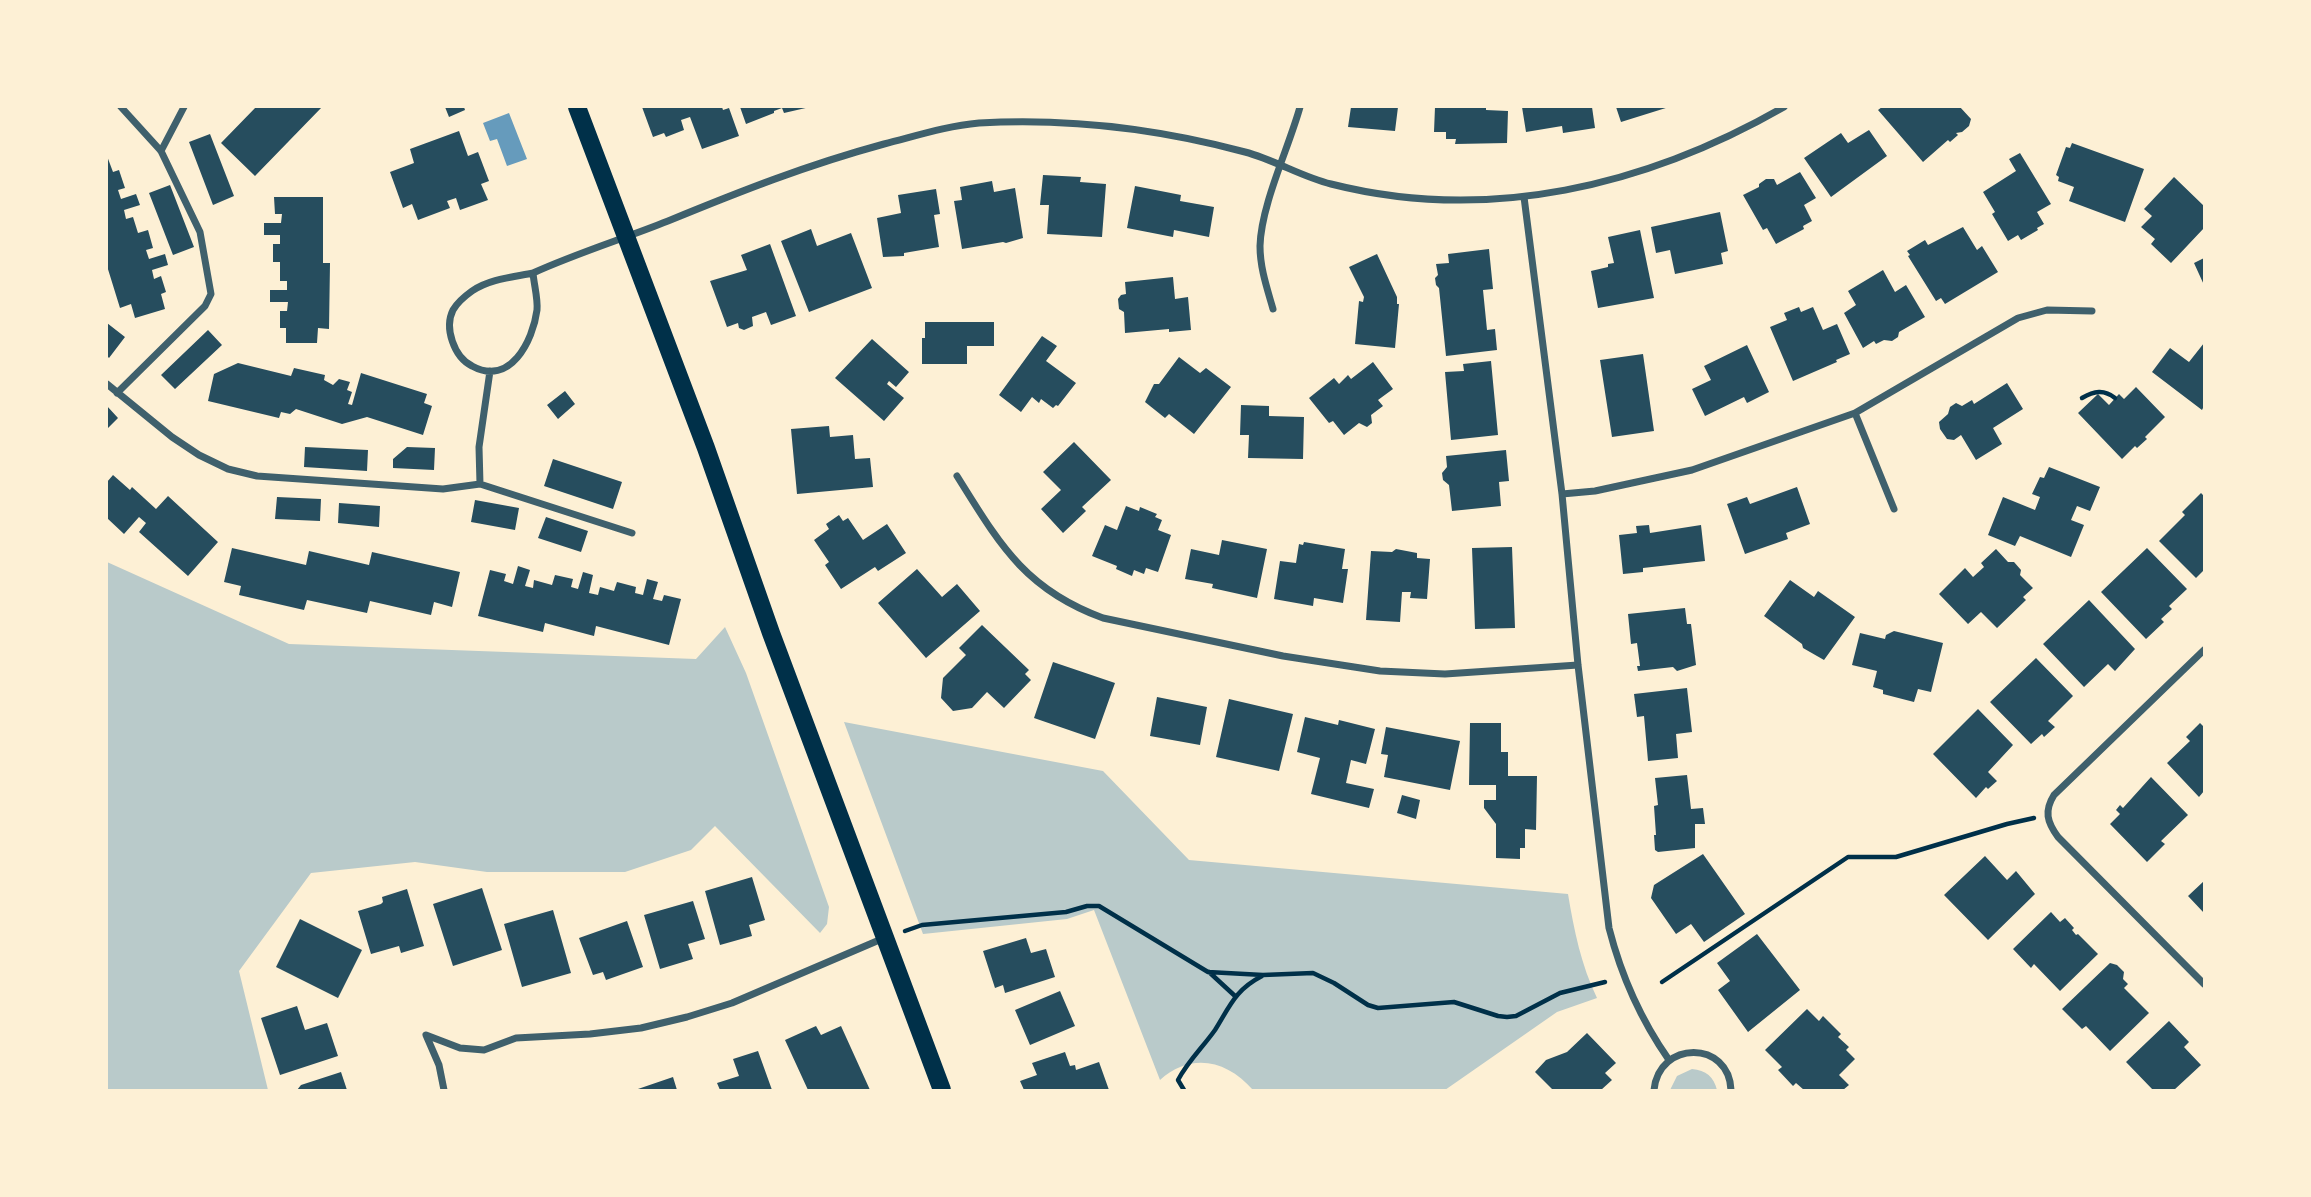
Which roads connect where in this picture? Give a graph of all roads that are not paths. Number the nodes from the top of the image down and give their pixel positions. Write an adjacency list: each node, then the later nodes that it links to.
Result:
1 (121, 107): 6 (street)
2 (184, 107): 6 (street)
3 (577, 107): 9 (main road)
4 (1300, 107): 7 (street)
5 (1784, 107): 8 (street)
6 (161, 151): 15 (street)
7 (1281, 164): 8 (street); 9 (street); 11 (street)
8 (1524, 197): 19 (street)
9 (626, 237): 10 (street); 24 (main road)
10 (533, 273): 13 (street); 13 (street)
11 (1273, 309)
12 (2092, 311): 16 (street)
13 (490, 371): 18 (street)
14 (107, 384): 15 (street)
15 (117, 393): 18 (street)
16 (1855, 413): 19 (street); 20 (street)
17 (957, 476): 23 (street)
18 (480, 484): 21 (street)
19 (1562, 494): 23 (street)
20 (1894, 509)
21 (632, 533)
22 (2204, 650): 25 (street)
23 (1578, 666): 26 (street)
24 (885, 938): 27 (street); 28 (main road)
25 (2204, 984)
26 (1669, 1060): 29 (street); 30 (street)
27 (444, 1090)
28 (942, 1090)
29 (1654, 1090)
30 (1731, 1090)

